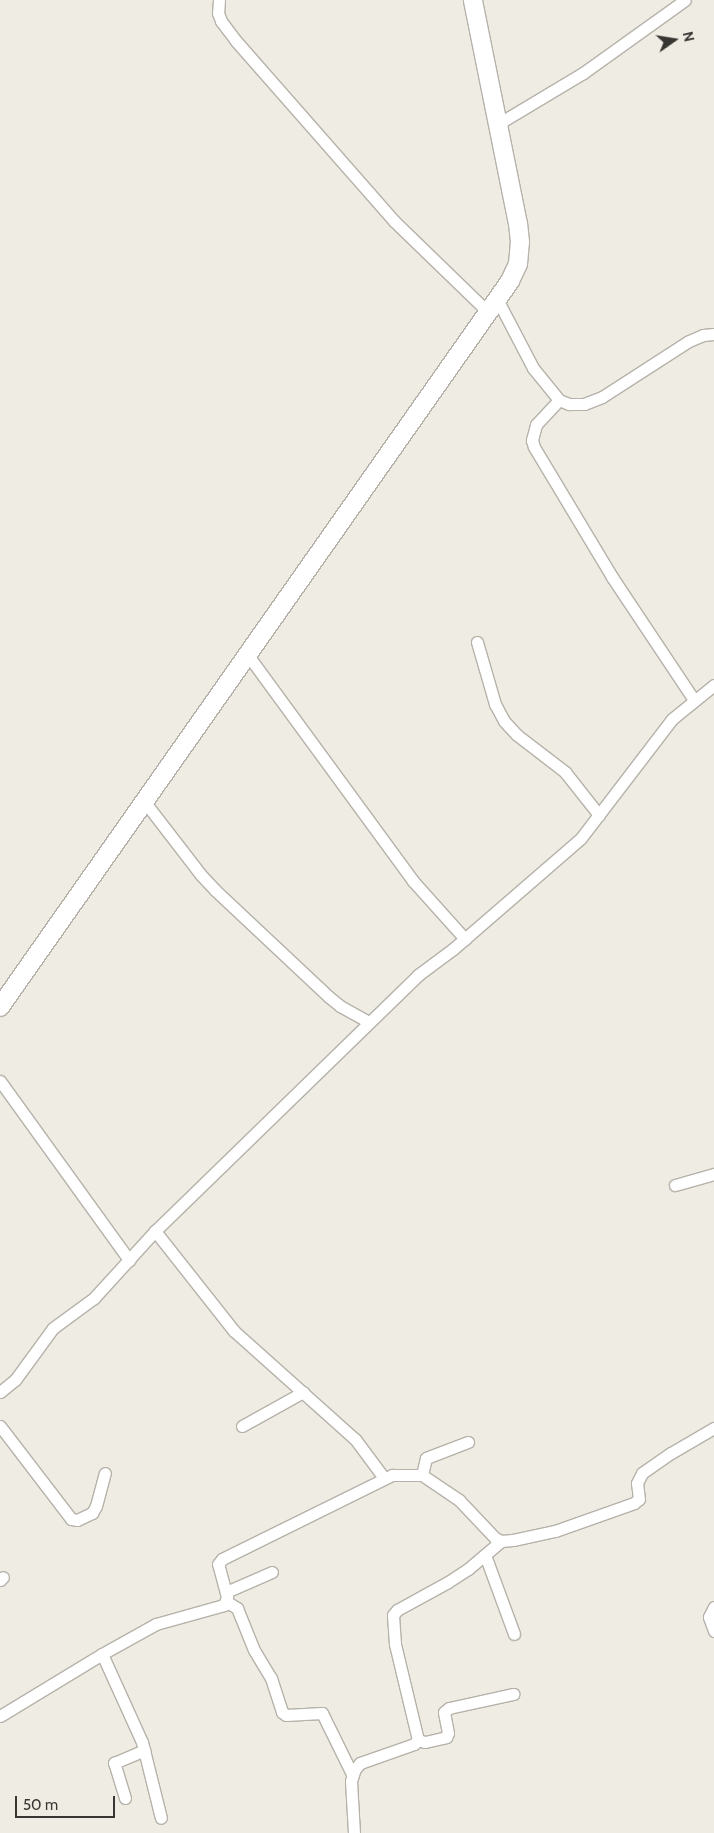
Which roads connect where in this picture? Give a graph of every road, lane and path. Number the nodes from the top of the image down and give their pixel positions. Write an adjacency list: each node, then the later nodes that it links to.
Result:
1 (219, 0): 5 (street)
2 (473, 0): 4 (main road)
3 (685, 0): 4 (street)
4 (498, 124): 5 (main road)
5 (493, 306): 7 (street); 9 (main road)
6 (714, 334): 7 (street)
7 (559, 400): 11 (street)
8 (478, 642): 13 (street)
9 (247, 654): 12 (main road); 14 (street)
10 (714, 685): 11 (street)
11 (694, 700): 13 (street)
12 (144, 801): 15 (main road); 16 (street)
13 (599, 815): 14 (street)
14 (464, 939): 16 (street)
15 (0, 1007)
16 (370, 1022): 20 (street)
17 (0, 1082): 21 (street)
18 (714, 1174): 19 (street)
19 (676, 1184)
20 (155, 1231): 21 (street); 23 (street)
21 (129, 1260): 22 (street)
22 (0, 1392)
23 (303, 1392): 25 (street); 30 (street)
24 (0, 1426): 28 (street)
25 (242, 1426)
26 (714, 1428): 31 (street)
27 (468, 1442): 29 (street)
28 (105, 1473)
29 (422, 1475): 30 (street); 31 (street)
30 (384, 1478): 34 (street)
31 (501, 1541): 32 (street)
32 (485, 1555): 37 (street); 41 (street)
33 (272, 1572): 34 (street)
34 (226, 1597): 38 (street); 43 (street)
35 (714, 1607): 36 (street)
36 (714, 1631)
37 (514, 1634)
38 (102, 1654): 40 (street); 42 (street)
39 (513, 1694): 41 (street)
40 (0, 1716)
41 (418, 1740): 43 (street)
42 (144, 1750): 44 (street); 45 (street)
43 (352, 1774): 46 (street)
44 (125, 1798)
45 (162, 1818)
46 (354, 1833)

